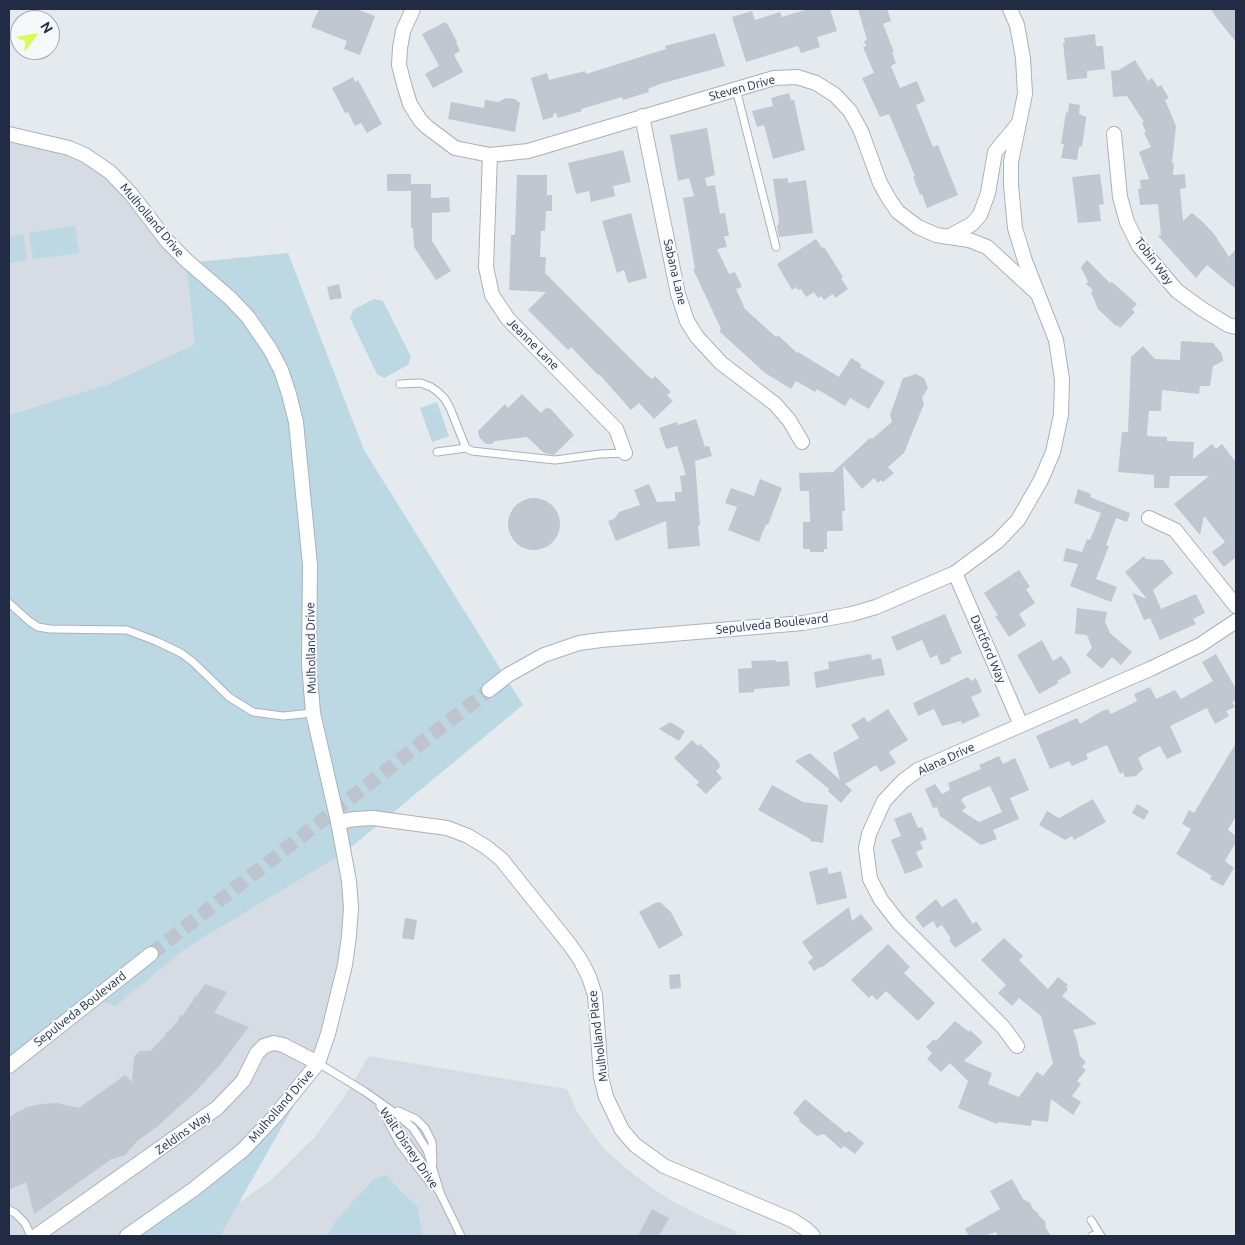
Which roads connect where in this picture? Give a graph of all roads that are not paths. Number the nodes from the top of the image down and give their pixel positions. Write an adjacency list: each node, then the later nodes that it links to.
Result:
1 (413, 9): 8 (street, Steven Drive)
2 (1010, 9): 5 (street, Sepulveda Boulevard)
3 (736, 89): 4 (street, Steven Drive); 9 (street, Steven Drive); 10 (lane)
4 (642, 116): 8 (street, Steven Drive); 14 (street, Sabana Lane)
5 (1018, 124): 9 (street); 11 (street, Sepulveda Boulevard)
6 (9, 134): 24 (street, Mulholland Drive)
7 (1114, 134): 12 (street, Tobin Way)
8 (490, 155): 17 (street, Jeanne Lane)
9 (950, 236): 11 (street, Steven Drive)
10 (776, 247)
11 (1037, 293): 19 (street, Sepulveda Boulevard)
12 (1236, 327)
13 (400, 384): 15 (lane)
14 (802, 442)
15 (466, 448): 16 (lane); 17 (lane)
16 (437, 452)
17 (625, 454)
18 (1149, 518): 21 (street)
19 (955, 573): 23 (street, Sepulveda Boulevard); 25 (street, Dartford Way)
20 (9, 603): 24 (lane)
21 (1236, 606)
22 (1236, 621): 25 (street, Alana Drive)
23 (489, 690)
24 (313, 713): 26 (street, Mulholland Drive)
25 (1021, 725): 28 (street, Alana Drive)
26 (338, 822): 29 (street, Mulholland Drive); 40 (street, Mulholland Place)
27 (151, 954): 30 (street, Sepulveda Boulevard)
28 (1017, 1046)
29 (318, 1063): 31 (lane, Walt Disney Drive); 37 (street, Zeldins Way); 38 (street, Mulholland Drive)
30 (9, 1066)
31 (377, 1102): 32 (lane, Walt Disney Drive); 32 (lane, Walt Disney Drive)
32 (441, 1195): 39 (lane, Walt Disney Drive)
33 (9, 1210): 36 (lane)
34 (1091, 1220): 35 (lane)
35 (1100, 1235): 41 (lane)
36 (31, 1236)
37 (36, 1236)
38 (127, 1236)
39 (461, 1236)
40 (813, 1236)
41 (1092, 1236)

